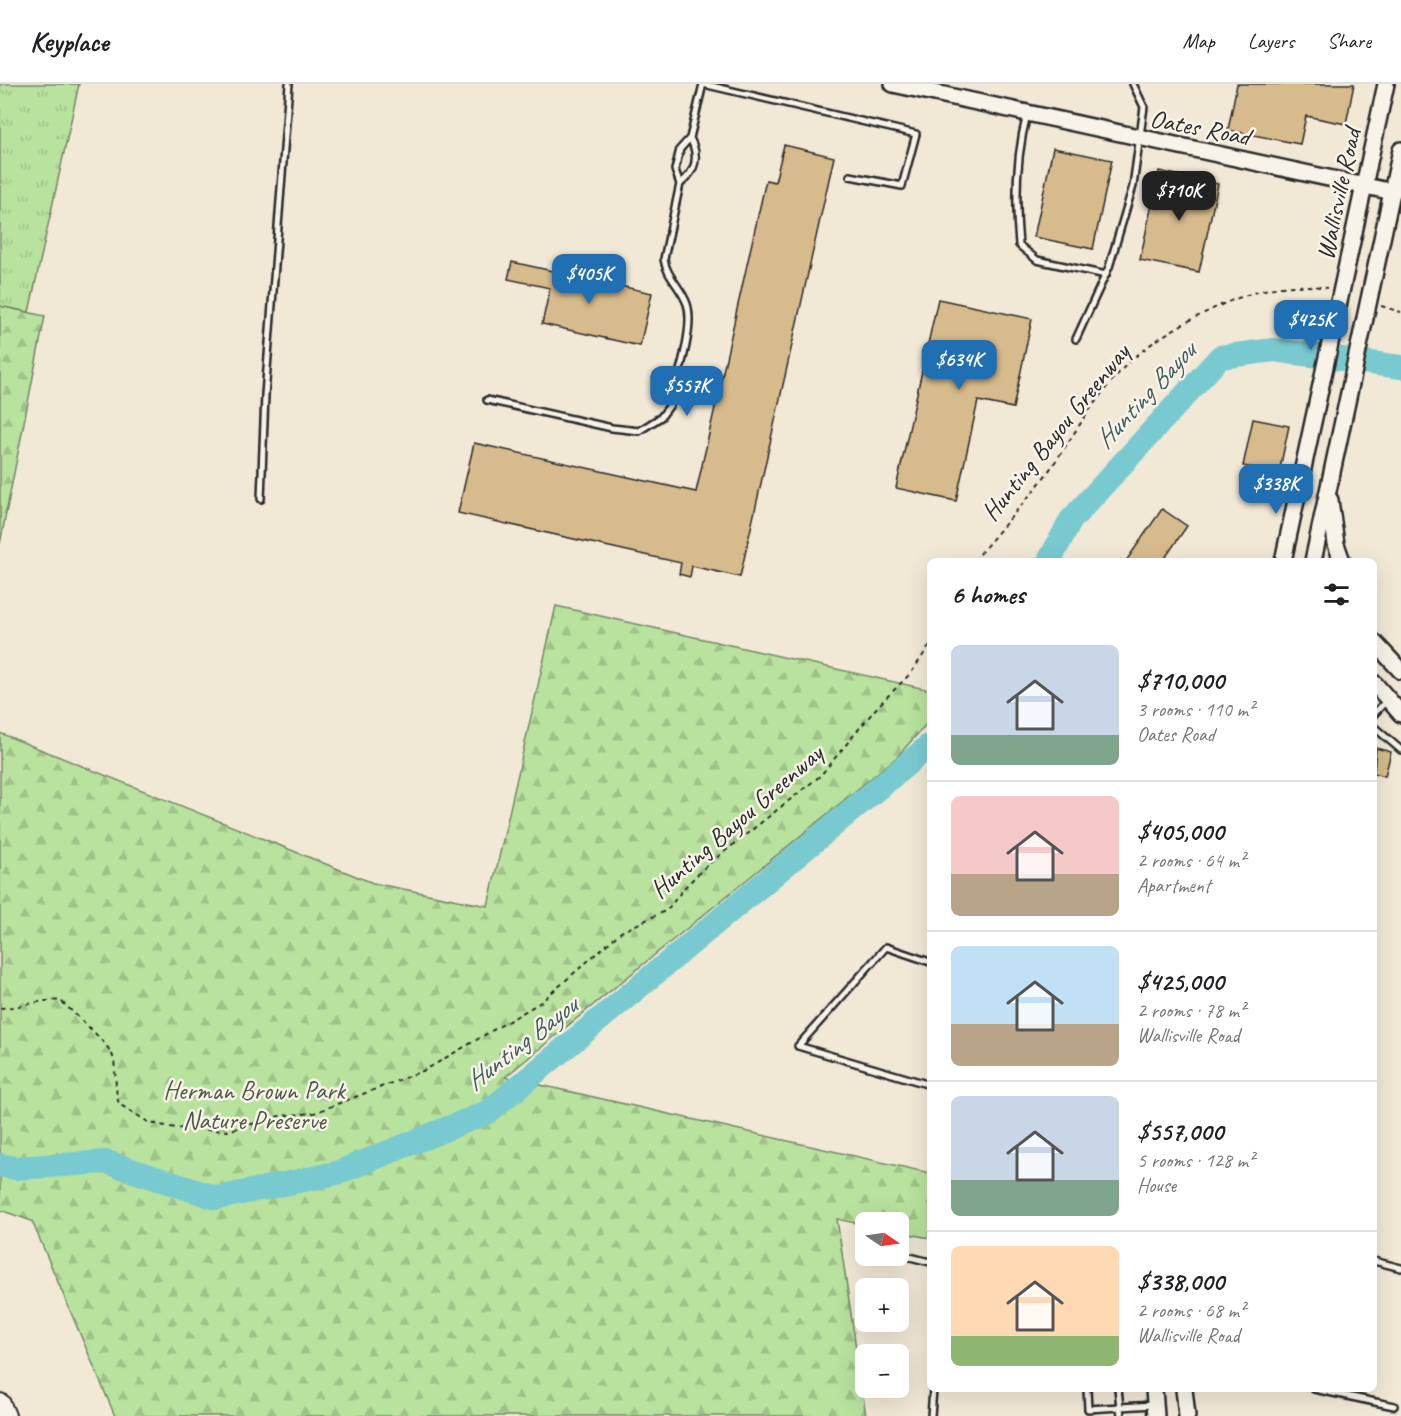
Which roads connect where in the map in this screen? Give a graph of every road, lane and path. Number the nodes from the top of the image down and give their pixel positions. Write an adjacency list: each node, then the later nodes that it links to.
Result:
1 (289, 84): 23 (lane)
2 (703, 84): 7 (lane); 10 (lane)
3 (893, 84): 6 (main road, Oates Road)
4 (1133, 84): 8 (lane)
5 (1386, 84): 12 (main road, Wallisville Road)
6 (1027, 114): 8 (main road, Oates Road); 16 (lane)
7 (690, 138): 11 (lane); 11 (lane)
8 (1139, 139): 12 (main road, Oates Road); 16 (lane)
9 (1401, 150): 13 (main road, Wallisville Road)
10 (850, 176)
11 (680, 184): 21 (lane)
12 (1364, 186): 13 (main road, Oates Road); 17 (main road, Wallisville Road)
13 (1397, 194): 18 (main road, Wallisville Road)
14 (1339, 205): 15 (path)
15 (1336, 209)
16 (1106, 275): 20 (lane)
17 (1341, 291): 24 (main road, Wallisville Road); 25 (path, Hunting Bayou Greenway)
18 (1368, 310): 19 (path); 22 (main road, Wallisville Road)
19 (1401, 312)
20 (1076, 339)
21 (487, 400)
22 (1329, 488): 28 (main road, Wallisville Road); 29 (main road)
23 (261, 499)
24 (1287, 543): 26 (main road, Wallisville Road); 27 (main road)
25 (977, 558)
26 (1284, 558)
27 (1293, 558)
28 (1314, 558)
29 (1341, 558)
30 (1377, 645): 32 (main road)
31 (927, 649): 40 (path, Hunting Bayou Greenway)
32 (1400, 669)
33 (1377, 686): 34 (main road)
34 (1388, 699): 35 (lane); 36 (main road)
35 (1377, 711)
36 (1401, 714)
37 (1377, 730): 38 (lane)
38 (1401, 750)
39 (927, 961): 41 (lane)
40 (0, 1008)
41 (927, 1084)
42 (909, 1257): 43 (lane)
43 (927, 1261)
44 (1377, 1262): 45 (lane)
45 (1401, 1268)
46 (933, 1392): 56 (lane)
47 (1087, 1392): 54 (lane)
48 (1118, 1392): 54 (lane)
49 (1184, 1392): 58 (main road)
50 (1328, 1392): 53 (lane)
51 (1155, 1403): 54 (lane)
52 (0, 1404): 55 (highway)
53 (1394, 1406)
54 (1120, 1408): 57 (lane)
55 (5, 1416)
56 (931, 1416)
57 (1121, 1416)
58 (1187, 1416)

